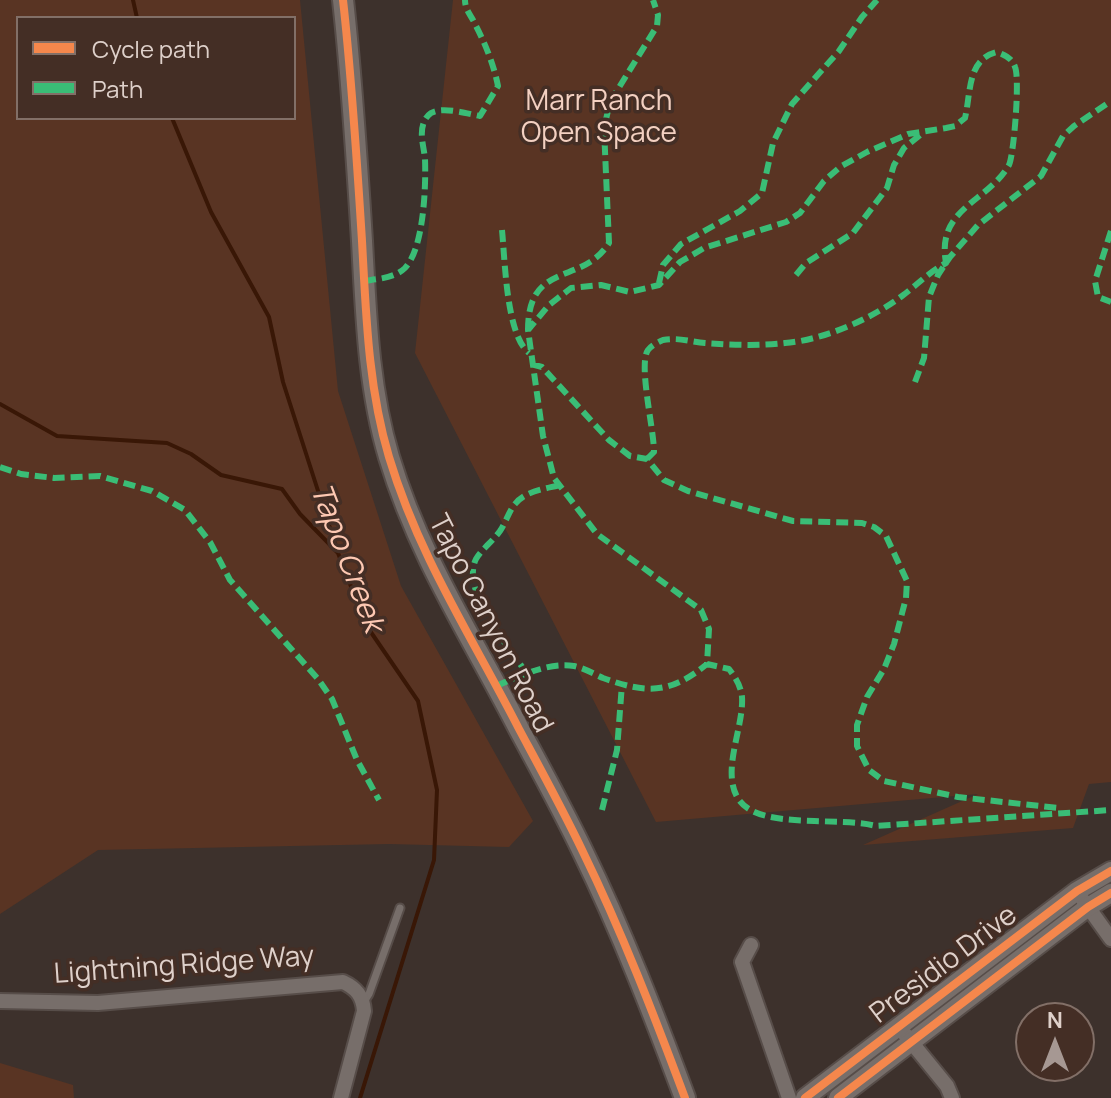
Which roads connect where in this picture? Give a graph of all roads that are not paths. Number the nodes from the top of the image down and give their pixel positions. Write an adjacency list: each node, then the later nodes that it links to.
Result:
1 (343, 0): 13 (main road, Tapo Canyon Road)
2 (1111, 871): 3 (street, Presidio Drive)
3 (1077, 891): 5 (street); 11 (street, Presidio Drive)
4 (1111, 893): 5 (street, Presidio Drive)
5 (1088, 907): 7 (street); 11 (street, Presidio Drive)
6 (400, 908): 10 (lane)
7 (1111, 939)
8 (751, 945): 14 (street)
9 (0, 1001): 10 (street, Lightning Ridge Way)
10 (364, 1002): 12 (street)
11 (905, 1034): 15 (street, Presidio Drive); 16 (street, Presidio Drive); 17 (street)
12 (341, 1098)
13 (685, 1098)
14 (789, 1098)
15 (805, 1098)
16 (838, 1098)
17 (952, 1098)

